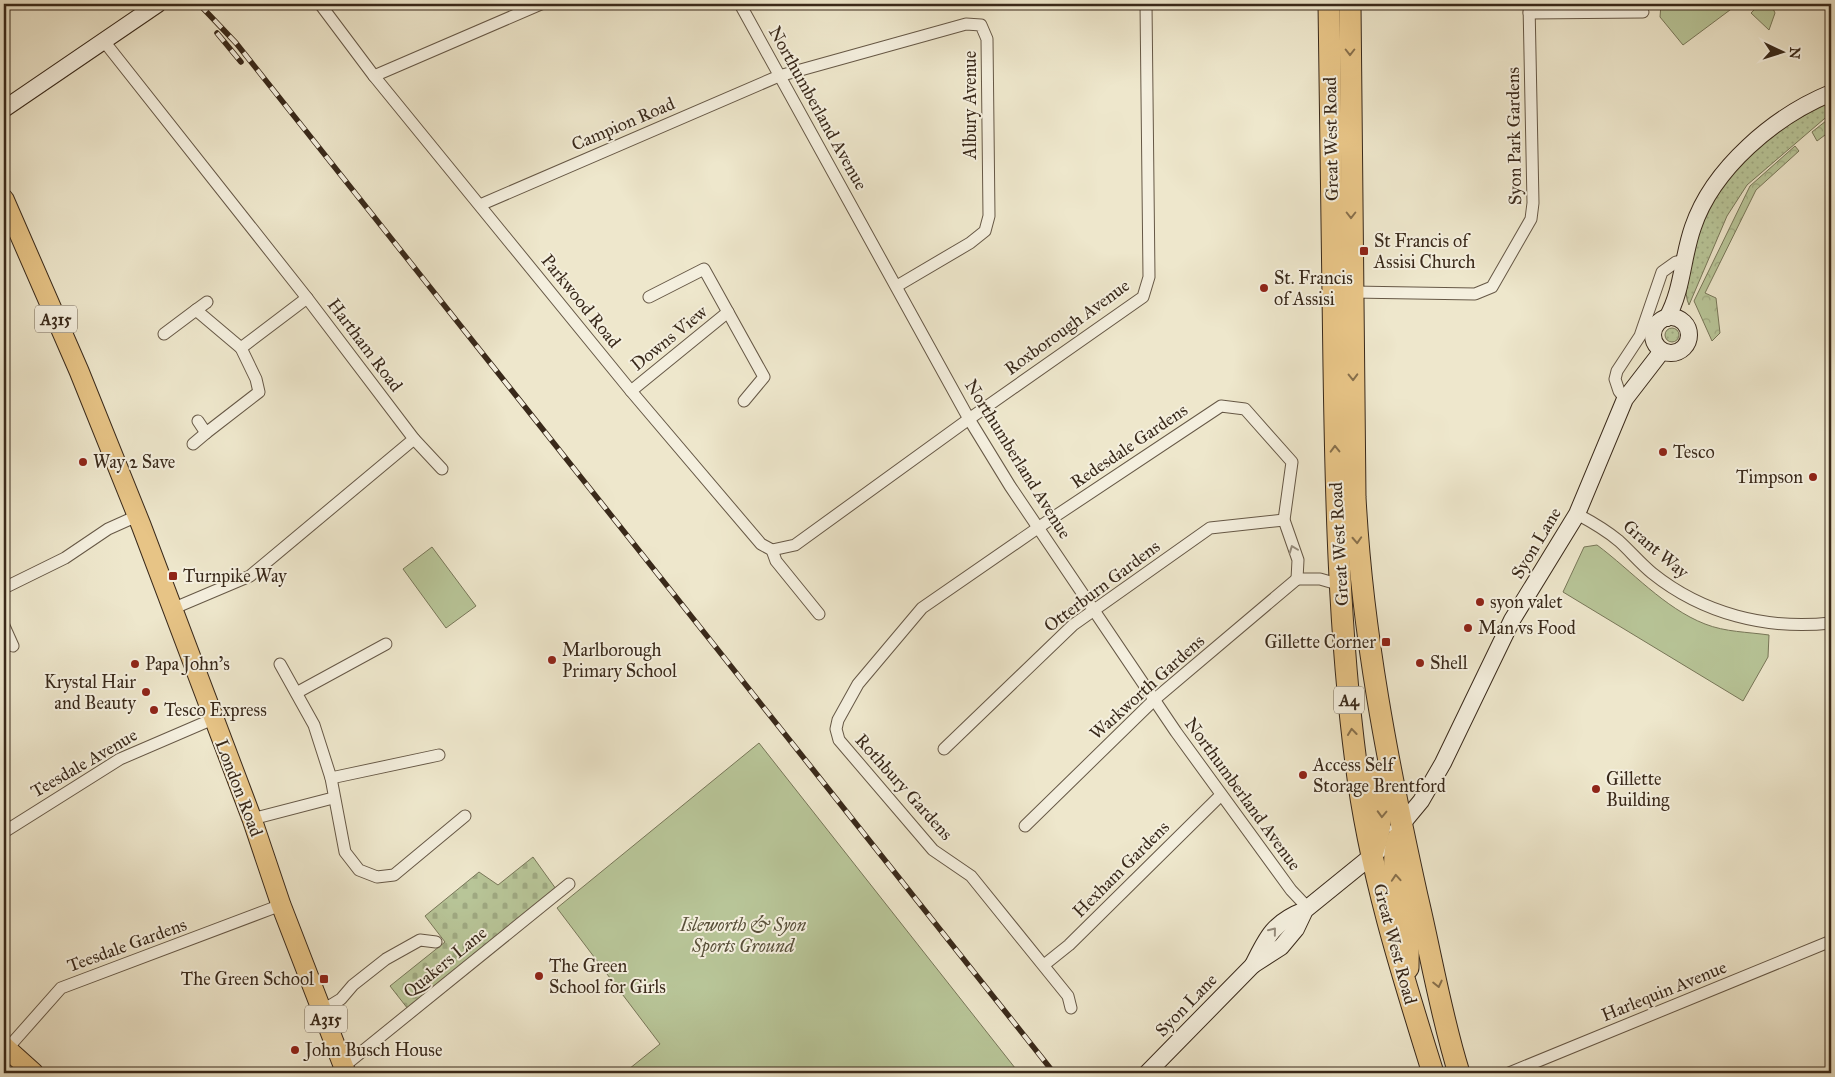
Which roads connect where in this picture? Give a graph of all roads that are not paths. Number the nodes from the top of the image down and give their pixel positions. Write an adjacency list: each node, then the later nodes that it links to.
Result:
1 (158, 4): 10 (main road)
2 (320, 4): 11 (street, Parkwood Road)
3 (541, 4): 11 (street)
4 (740, 4): 12 (street, Northumberland Avenue)
5 (1146, 4): 34 (street, Roxborough Avenue)
6 (1330, 4): 46 (highway, Great West Road / A4, one-way to 6)
7 (1350, 4): 20 (highway, Great West Road / A4, one-way to 20)
8 (1529, 8): 9 (street, Syon Park Gardens); 20 (street, Syon Park Gardens)
9 (1643, 12)
10 (103, 40): 14 (main road); 22 (street, Hartham Road)
11 (374, 76): 16 (street, Parkwood Road)
12 (779, 76): 16 (street, Campion Road); 19 (street, Northumberland Avenue); 19 (street, Albury Avenue)
13 (1831, 93): 17 (main road)
14 (4, 108)
15 (4, 199): 41 (main road, London Road / A315)
16 (480, 205): 31 (street, Parkwood Road)
17 (1685, 260): 18 (main road); 32 (street)
18 (1681, 284): 26 (main road); 27 (main road)
19 (897, 286): 34 (street, Northumberland Avenue)
20 (1352, 292): 56 (highway, Great West Road / A4, one-way to 56)
21 (649, 297): 25 (street, Downs View)
22 (307, 298): 29 (street); 37 (street, Hartham Road)
23 (207, 302): 24 (street)
24 (196, 310): 28 (street); 29 (street)
25 (728, 312): 31 (street, Downs View); 33 (street, Downs View)
26 (1666, 318): 27 (main road); 30 (main road)
27 (1683, 322): 30 (main road)
28 (164, 334)
29 (240, 348): 36 (street)
30 (1662, 351): 32 (main road, Syon Lane)
31 (631, 391): 44 (street, Parkwood Road)
32 (1625, 399): 40 (main road, Syon Lane)
33 (744, 401)
34 (969, 419): 43 (street, Northumberland Avenue); 44 (street, Roxborough Avenue)
35 (198, 421): 36 (street)
36 (206, 433): 38 (street)
37 (414, 439): 39 (street, Hartham Road); 48 (street)
38 (193, 444)
39 (442, 469)
40 (1577, 514): 51 (street, Grant Way); 68 (main road, Syon Lane)
41 (137, 516): 47 (street); 48 (main road, London Road / A315)
42 (1284, 520): 43 (street, Redesdale Gardens); 45 (street, Redesdale Gardens, one-way to 42); 49 (street, Otterburn Gardens)
43 (1038, 527): 49 (street, Northumberland Avenue); 60 (street, Redesdale Gardens)
44 (772, 550): 50 (street, Parkwood Road)
45 (1297, 579): 46 (street); 58 (street, Warkworth Gardens)
46 (1341, 585): 71 (highway, Great West Road / A4, one-way to 46)
47 (4, 588)
48 (172, 609): 59 (main road, London Road / A315)
49 (1095, 609): 58 (street, Northumberland Avenue); 61 (street, Otterburn Gardens)
50 (819, 614)
51 (1831, 623)
52 (4, 626): 54 (street)
53 (386, 644): 57 (street)
54 (13, 646)
55 (280, 664): 57 (street)
56 (1376, 679): 68 (highway, Great West Road / A4); 71 (highway, A4, one-way to 71)
57 (298, 692): 63 (street)
58 (1154, 699): 64 (street, Northumberland Avenue); 69 (street, Warkworth Gardens)
59 (213, 719): 67 (main road, London Road / A315); 70 (street, Teesdale Avenue)
60 (838, 720): 77 (street, Rothbury Gardens)
61 (944, 749)
62 (439, 755): 63 (street)
63 (331, 778): 65 (street)
64 (1221, 795): 74 (street, Northumberland Avenue); 77 (street, Hexham Gardens)
65 (333, 798): 66 (street); 67 (street)
66 (465, 816)
67 (252, 819): 73 (main road, London Road / A315)
68 (1402, 825): 71 (main road, Syon Lane); 78 (highway, A4, one-way to 68); 86 (highway, Great West Road / A4, one-way to 86)
69 (1025, 826)
70 (4, 832)
71 (1372, 856): 74 (main road, Syon Lane); 78 (highway, Great West Road / A4)
72 (569, 884): 82 (street, Quakers Lane)
73 (281, 905): 80 (main road, London Road / A315); 81 (street, Teesdale Gardens)
74 (1306, 909): 84 (main road, Syon Lane)
75 (1831, 941): 87 (street, Harlequin Avenue)
76 (436, 942): 80 (street)
77 (1044, 965): 79 (street, Rothbury Gardens)
78 (1408, 996): 85 (highway, Great West Road / A4)
79 (1071, 1008)
80 (323, 1010): 82 (main road, London Road / A315)
81 (5, 1048): 83 (main road)
82 (345, 1070)
83 (34, 1073)
84 (1147, 1073)
85 (1432, 1073)
86 (1459, 1073)
87 (1510, 1073)

